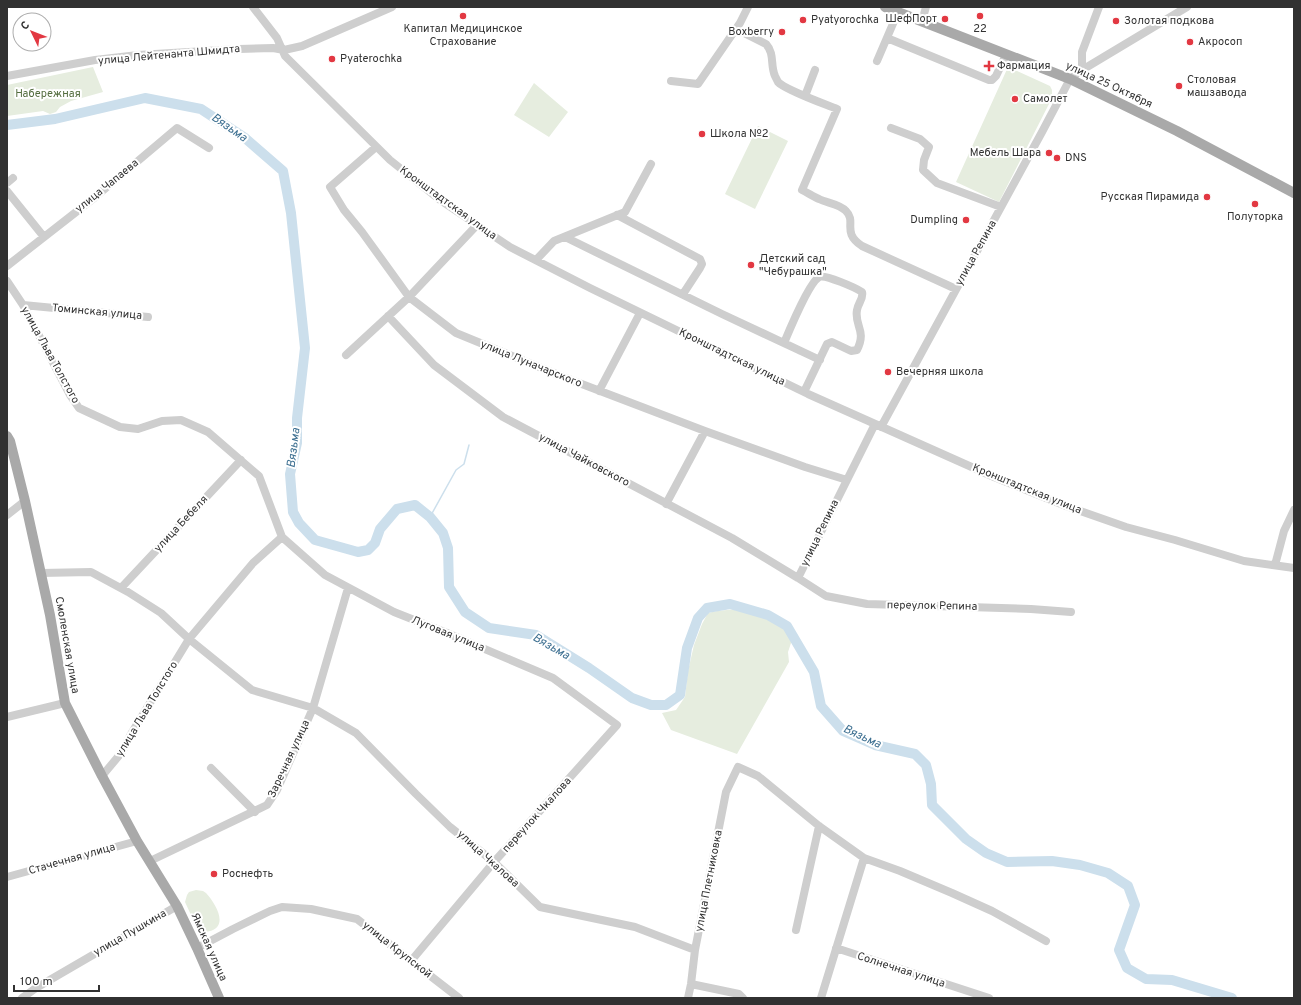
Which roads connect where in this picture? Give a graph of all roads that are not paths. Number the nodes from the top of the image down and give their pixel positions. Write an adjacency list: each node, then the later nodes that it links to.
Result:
1 (253, 7): 12 (street, Кронштадтская улица)
2 (392, 7): 12 (street, улица Лейтенанта Шмидта)
3 (748, 7): 10 (street)
4 (885, 7): 8 (main road, улица 25 Октября)
5 (926, 7): 9 (street)
6 (1099, 7): 16 (street)
7 (1187, 7): 16 (street)
8 (898, 12): 9 (main road, улица 25 Октября); 11 (street)
9 (922, 22): 13 (main road, улица 25 Октября)
10 (736, 29): 19 (street); 20 (street)
11 (887, 38): 13 (street); 14 (street)
12 (284, 50): 17 (street, улица Лейтенанта Шмидта); 22 (street, Кронштадтская улица)
13 (1006, 55): 18 (main road, улица 25 Октября)
14 (877, 61)
15 (815, 70): 20 (street)
16 (1082, 70): 18 (street)
17 (7, 76)
18 (1070, 79): 26 (main road, улица 25 Октября); 27 (street, улица Репина)
19 (671, 81)
20 (805, 96): 35 (street)
21 (891, 128): 27 (street)
22 (376, 147): 29 (street, Кронштадтская улица); 37 (street, улица Луначарского)
23 (209, 148): 30 (street, улица Чапаева)
24 (652, 164): 28 (street)
25 (7, 191): 30 (street)
26 (1294, 192)
27 (1001, 207): 35 (street, улица Репина)
28 (617, 215): 31 (street); 36 (street)
29 (477, 225): 32 (street, Кронштадтская улица); 37 (street)
30 (44, 237): 33 (street, улица Чапаева)
31 (565, 237): 32 (street); 36 (street)
32 (536, 260): 39 (street, Кронштадтская улица)
33 (7, 266)
34 (7, 281): 38 (street, улица Льва Толстого)
35 (956, 289): 47 (street, улица Репина)
36 (683, 294): 42 (street)
37 (409, 297): 40 (street); 45 (street, улица Луначарского)
38 (23, 305): 41 (street, Томинская улица); 50 (street, улица Льва Толстого)
39 (640, 313): 45 (street); 46 (street, Кронштадтская улица)
40 (388, 316): 43 (street); 53 (street, улица Чайковского)
41 (148, 317)
42 (784, 343): 44 (street); 44 (street)
43 (346, 355)
44 (820, 360): 46 (street)
45 (599, 391): 48 (street, улица Луначарского)
46 (804, 392): 47 (street, Кронштадтская улица)
47 (878, 425): 51 (street, улица Репина); 57 (street, Кронштадтская улица)
48 (705, 431): 51 (street, улица Луначарского); 53 (street)
49 (7, 436): 52 (main road, Смоленская улица)
50 (240, 460): 56 (street, улица Льва Толстого); 61 (street, улица Бебеля)
51 (847, 480): 60 (street, улица Репина)
52 (25, 501): 55 (street); 59 (main road, Смоленская улица)
53 (666, 504): 60 (street, улица Чайковского)
54 (1294, 510): 57 (street)
55 (7, 515)
56 (282, 537): 62 (street, Луговая улица); 64 (street, улица Льва Толстого)
57 (1275, 566): 58 (street, Кронштадтская улица)
58 (1294, 568)
59 (41, 573): 61 (street); 65 (main road, Смоленская улица)
60 (798, 578): 63 (street, переулок Репина)
61 (120, 588): 64 (street)
62 (348, 588): 66 (street, Заречная улица); 68 (street, Луговая улица)
63 (1071, 612)
64 (188, 639): 66 (street); 70 (street, улица Льва Толстого)
65 (65, 703): 67 (street); 70 (main road, Смоленская улица)
66 (313, 708): 71 (street, Заречная улица); 76 (street, улица Чкалова)
67 (7, 717)
68 (617, 725): 76 (street, переулок Чкалова)
69 (211, 768): 71 (street)
70 (102, 776): 73 (main road, Смоленская улица)
71 (255, 812): 75 (street, Заречная улица)
72 (819, 826): 74 (street); 79 (street); 83 (street, улица Плетниковка)
73 (137, 841): 75 (main road, Смоленская улица); 77 (street, Стачечная улица)
74 (864, 858): 80 (street); 82 (street)
75 (150, 861): 78 (main road, Смоленская улица)
76 (494, 862): 83 (street, улица Чкалова); 84 (street, переулок Чкалова)
77 (7, 877)
78 (177, 906): 81 (main road, Ямская улица); 86 (street, улица Пушкина)
79 (796, 930)
80 (1046, 941)
81 (197, 948): 84 (street, улица Крупской); 87 (main road, Ямская улица)
82 (836, 948): 91 (street); 92 (street, Солнечная улица)
83 (695, 950): 85 (street, улица Плетниковка)
84 (411, 961): 88 (street, улица Крупской)
85 (691, 984): 89 (street, улица Плетниковка); 90 (street)
86 (22, 998)
87 (219, 998)
88 (459, 998)
89 (688, 998)
90 (743, 998)
91 (821, 998)
92 (989, 998)

